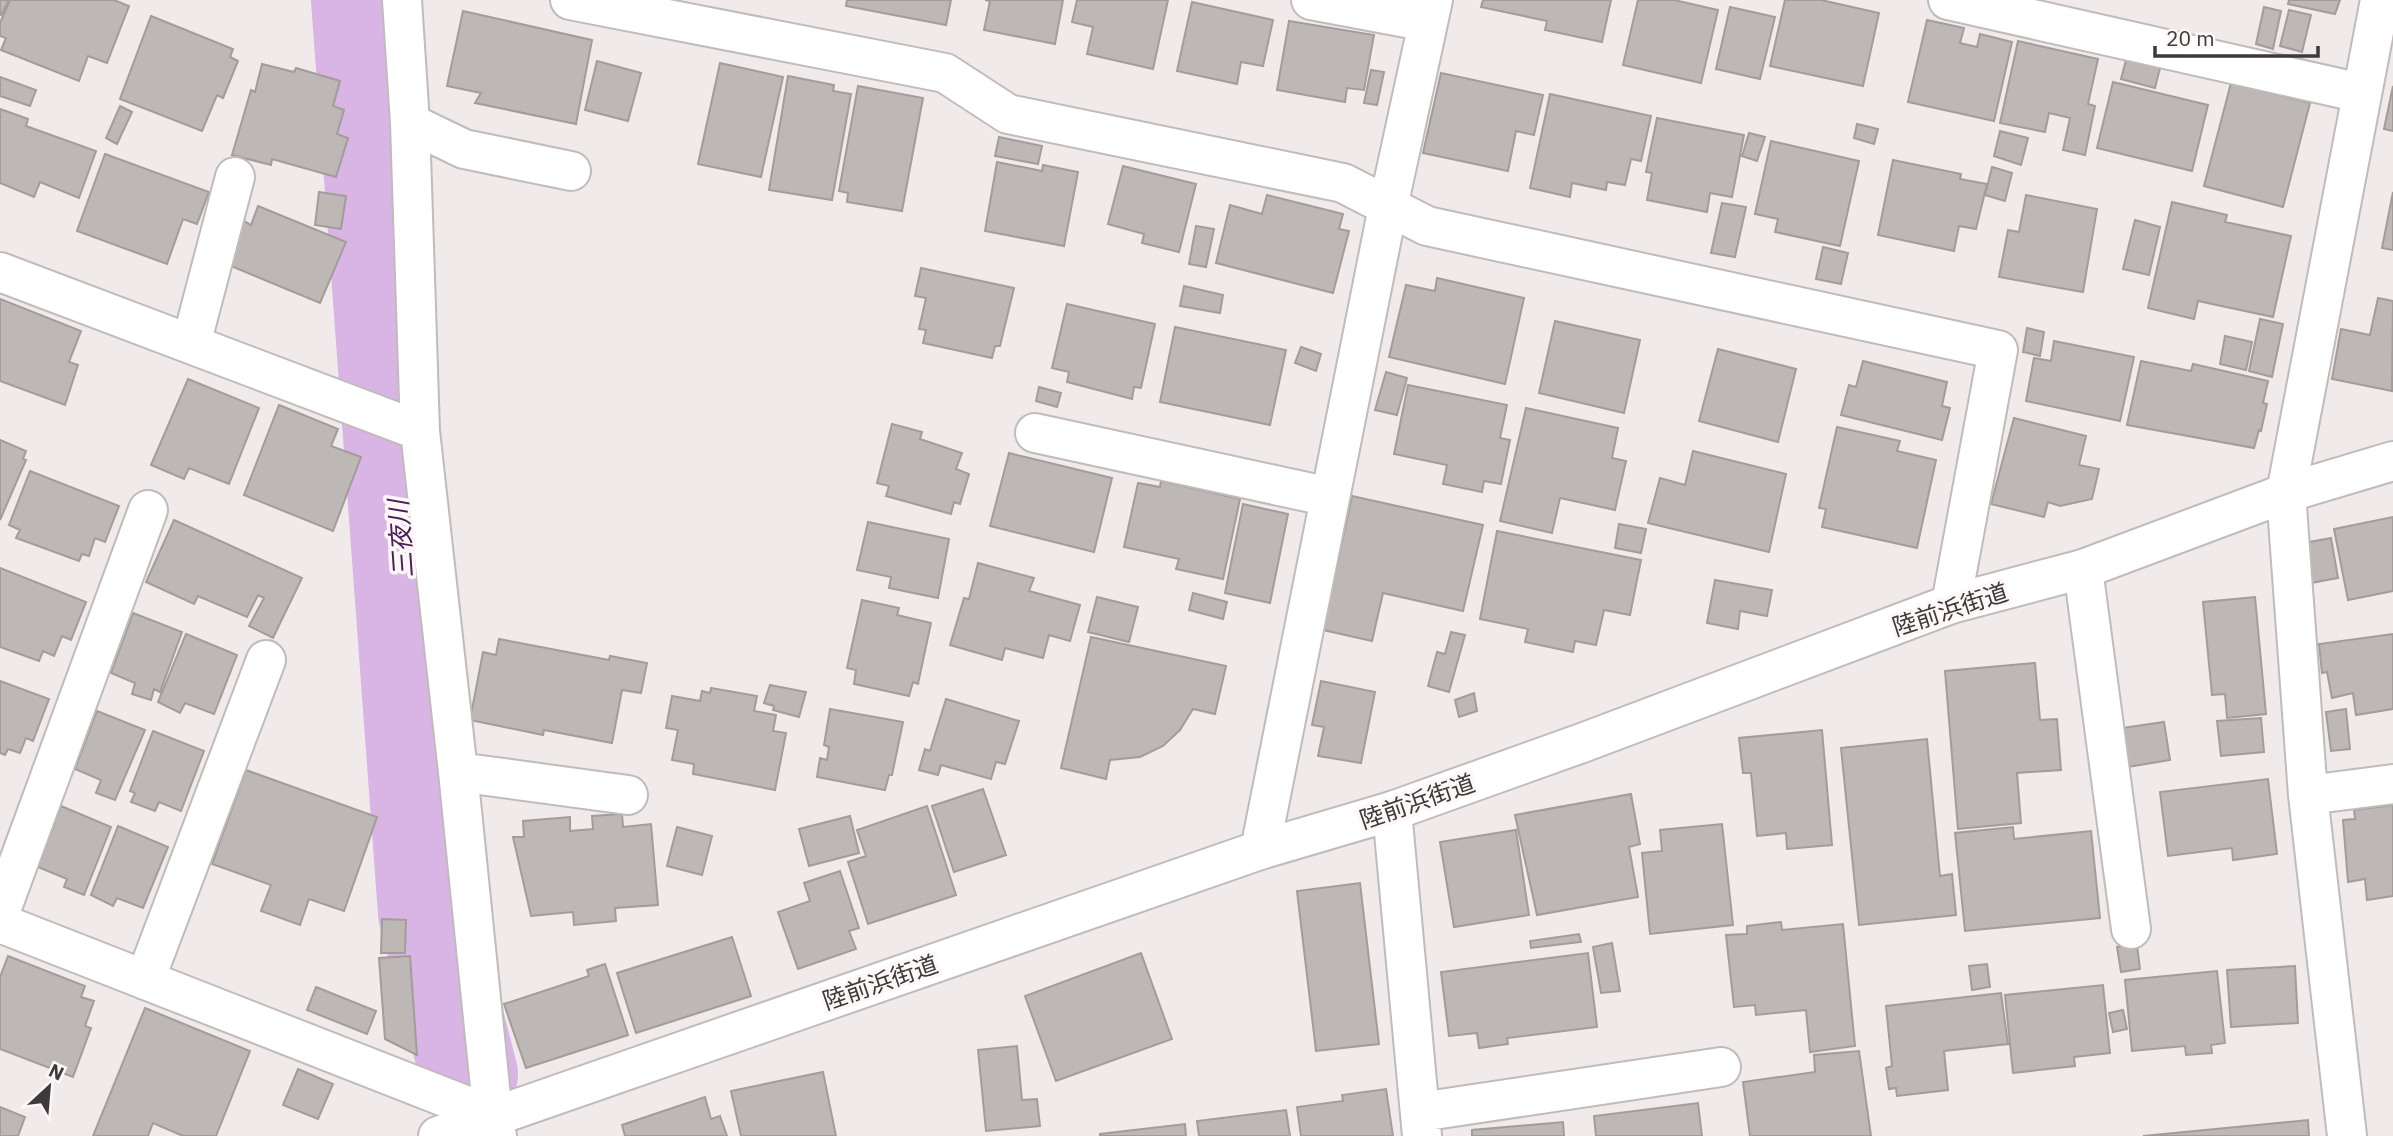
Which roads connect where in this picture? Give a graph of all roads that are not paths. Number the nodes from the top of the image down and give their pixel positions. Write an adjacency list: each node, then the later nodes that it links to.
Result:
1 (402, 0): 8 (street)
2 (569, 0): 11 (street)
3 (1311, 0): 6 (street)
4 (1948, 0): 7 (street)
5 (2380, 0): 7 (street)
6 (1430, 11): 11 (street)
7 (2361, 93): 17 (street)
8 (410, 123): 9 (street); 14 (street)
9 (571, 171)
10 (235, 177): 13 (street)
11 (1388, 207): 18 (street); 21 (street)
12 (0, 272): 13 (street)
13 (191, 344): 14 (street)
14 (420, 431): 23 (street)
15 (1035, 433): 18 (street)
16 (2393, 461): 17 (street, 陸前浜街道)
17 (2286, 493): 20 (street, 陸前浜街道); 26 (street)
18 (1330, 497): 28 (street)
19 (148, 510): 29 (street)
20 (2082, 569): 21 (street, 陸前浜街道); 31 (street)
21 (1951, 604): 27 (street, 陸前浜街道)
22 (266, 660): 32 (street)
23 (458, 772): 25 (street); 35 (street)
24 (2393, 784): 26 (street)
25 (628, 795)
26 (2308, 795): 37 (street)
27 (1392, 811): 28 (street, 陸前浜街道); 34 (street)
28 (1259, 850): 35 (street, 陸前浜街道)
29 (0, 912)
30 (0, 923): 32 (street)
31 (2131, 929)
32 (145, 980): 35 (street)
33 (1721, 1068): 34 (street)
34 (1421, 1124)
35 (495, 1126): 36 (street, 陸前浜街道)
36 (438, 1136)
37 (2347, 1136)

